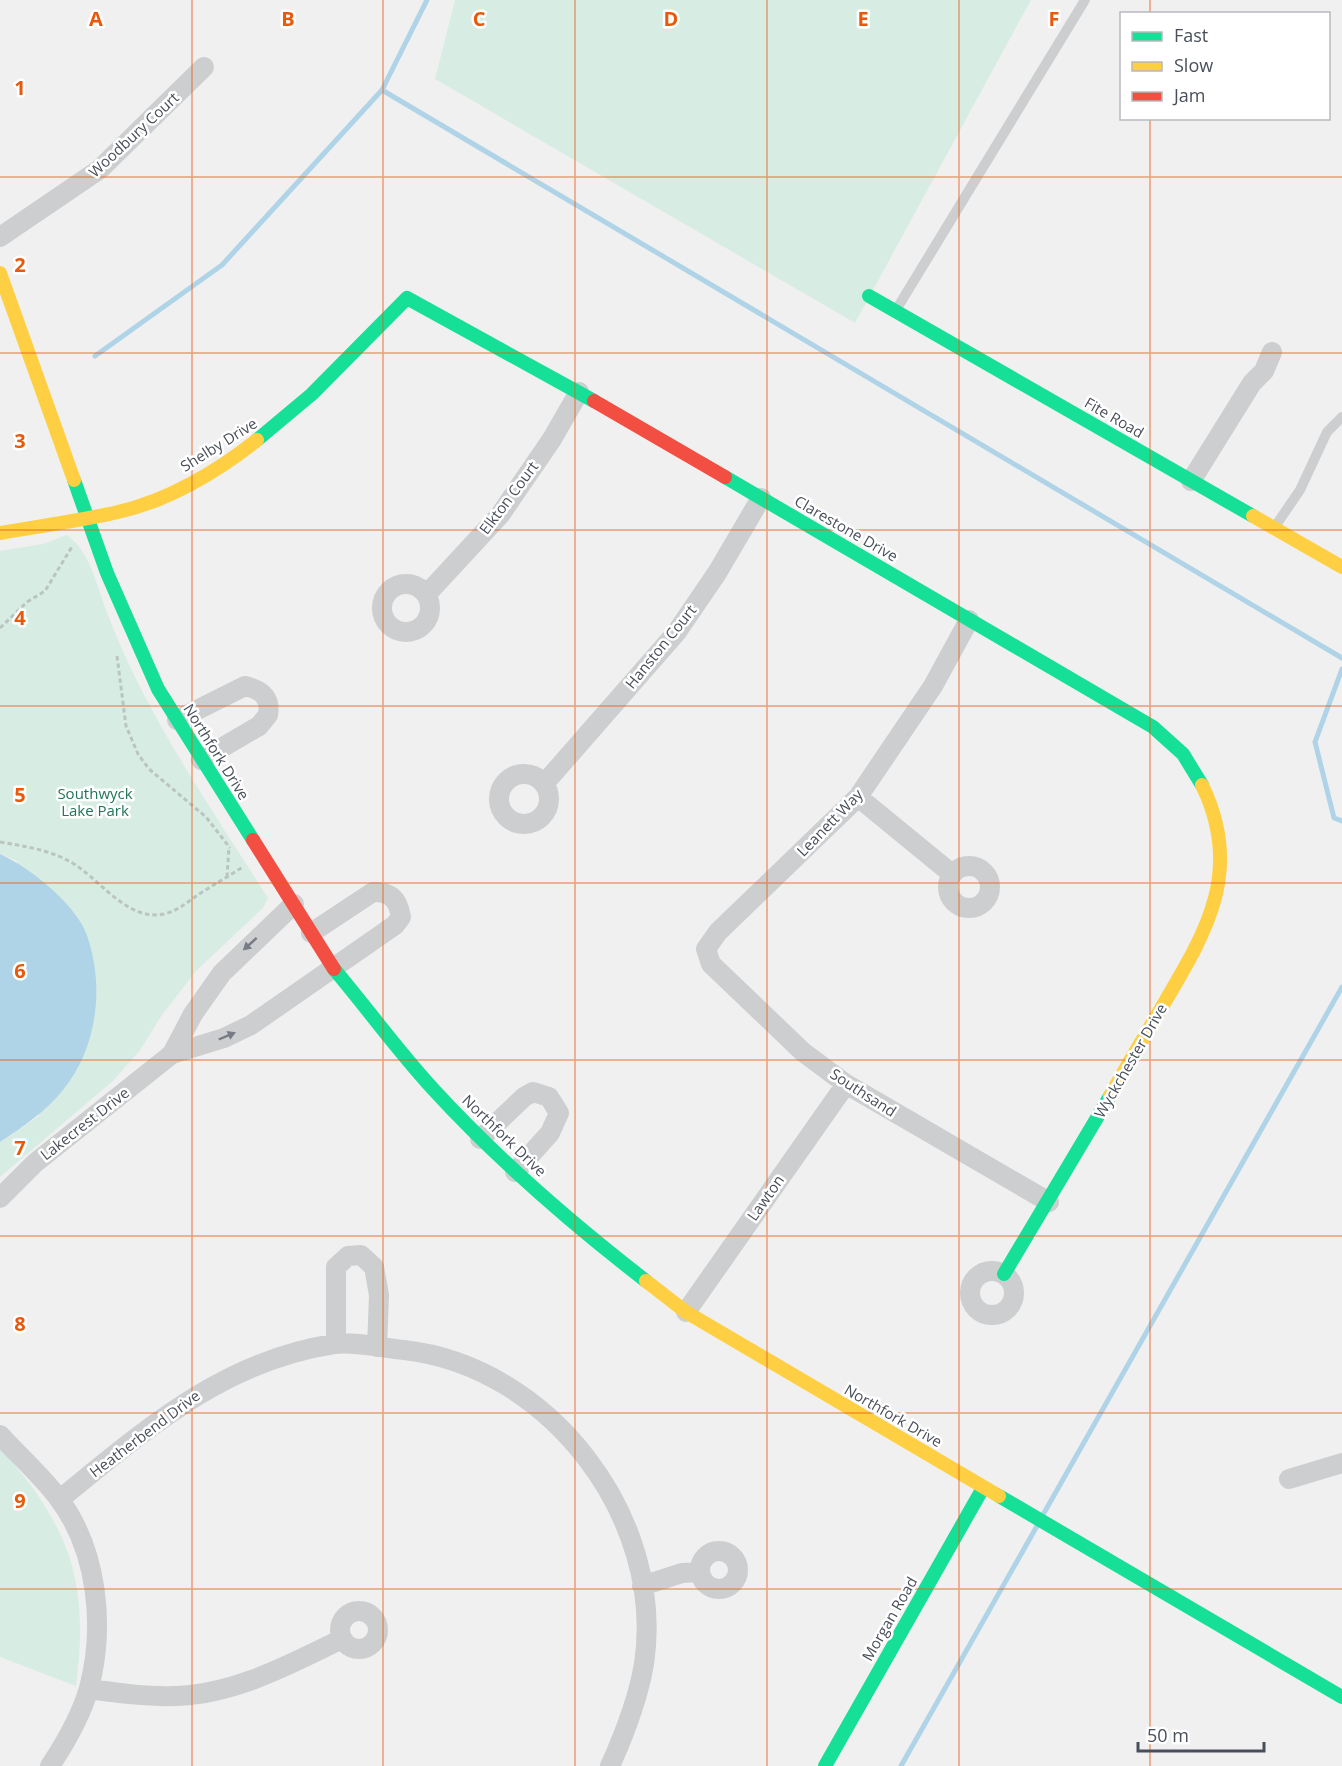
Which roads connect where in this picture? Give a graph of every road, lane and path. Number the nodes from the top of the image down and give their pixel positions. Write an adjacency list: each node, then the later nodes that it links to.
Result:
1 (1085, 0): 7 (lane)
2 (204, 67): 3 (street, Woodbury Court)
3 (0, 237)
4 (0, 273): 13 (street, Northfork Drive)
5 (869, 296): 7 (street, Fite Road)
6 (408, 298): 9 (street, Clarestone Drive); 13 (street, Shelby Drive)
7 (895, 312): 11 (street, Fite Road)
8 (1272, 352): 11 (street)
9 (579, 392): 12 (street, Clarestone Drive); 18 (street, Elkton Court)
10 (1342, 417): 14 (lane)
11 (1191, 481): 14 (street, Fite Road)
12 (760, 498): 19 (street, Clarestone Drive); 23 (street, Hanston Court)
13 (87, 516): 15 (street, Shelby Drive); 21 (street, Northfork Drive)
14 (1273, 528): 17 (street, Fite Road)
15 (0, 534)
16 (75, 542): 20 (path)
17 (1342, 567)
18 (426, 595)
19 (969, 620): 24 (street, Leanett Way); 25 (street, Clarestone Drive)
20 (0, 628)
21 (177, 720): 22 (street, Northfork Drive); 22 (street)
22 (201, 760): 31 (street, Northfork Drive)
23 (544, 784)
24 (858, 797): 29 (street); 33 (street, Leanett Way)
25 (1218, 836): 40 (street, Wyckchester Drive)
26 (0, 842): 30 (path)
27 (229, 847): 30 (path)
28 (246, 866): 30 (path)
29 (952, 874)
30 (227, 877)
31 (294, 904): 32 (street, Northfork Drive); 35 (street, Lakecrest Drive, one-way to 35)
32 (311, 933): 34 (street, Northfork Drive); 34 (street, Lakecrest Drive)
33 (706, 949): 36 (street, Southsand)
34 (333, 968): 35 (street, Lakecrest Drive, one-way to 34); 37 (street, Northfork Drive)
35 (172, 1054): 39 (street, Lakecrest Drive)
36 (846, 1084): 40 (street, Southsand); 42 (street, Lawton)
37 (480, 1139): 38 (street, Northfork Drive); 38 (street)
38 (515, 1172): 42 (street, Northfork Drive)
39 (0, 1198)
40 (1049, 1202): 41 (street, Wyckchester Drive)
41 (1004, 1274)
42 (686, 1312): 48 (street, Northfork Drive)
43 (336, 1343): 44 (street, Heatherbend Drive); 44 (street); 49 (street, Heatherbend Drive)
44 (377, 1347): 51 (street, Heatherbend Drive)
45 (0, 1435): 49 (street)
46 (1342, 1463): 47 (street)
47 (1289, 1479)
48 (983, 1488): 54 (street, Northfork Drive); 57 (street, Morgan Road)
49 (60, 1499): 53 (street)
50 (700, 1572): 51 (street)
51 (642, 1586): 56 (street, Heatherbend Drive)
52 (342, 1640): 53 (street)
53 (88, 1689): 55 (street)
54 (1342, 1697)
55 (50, 1766)
56 (610, 1766)
57 (825, 1766)

